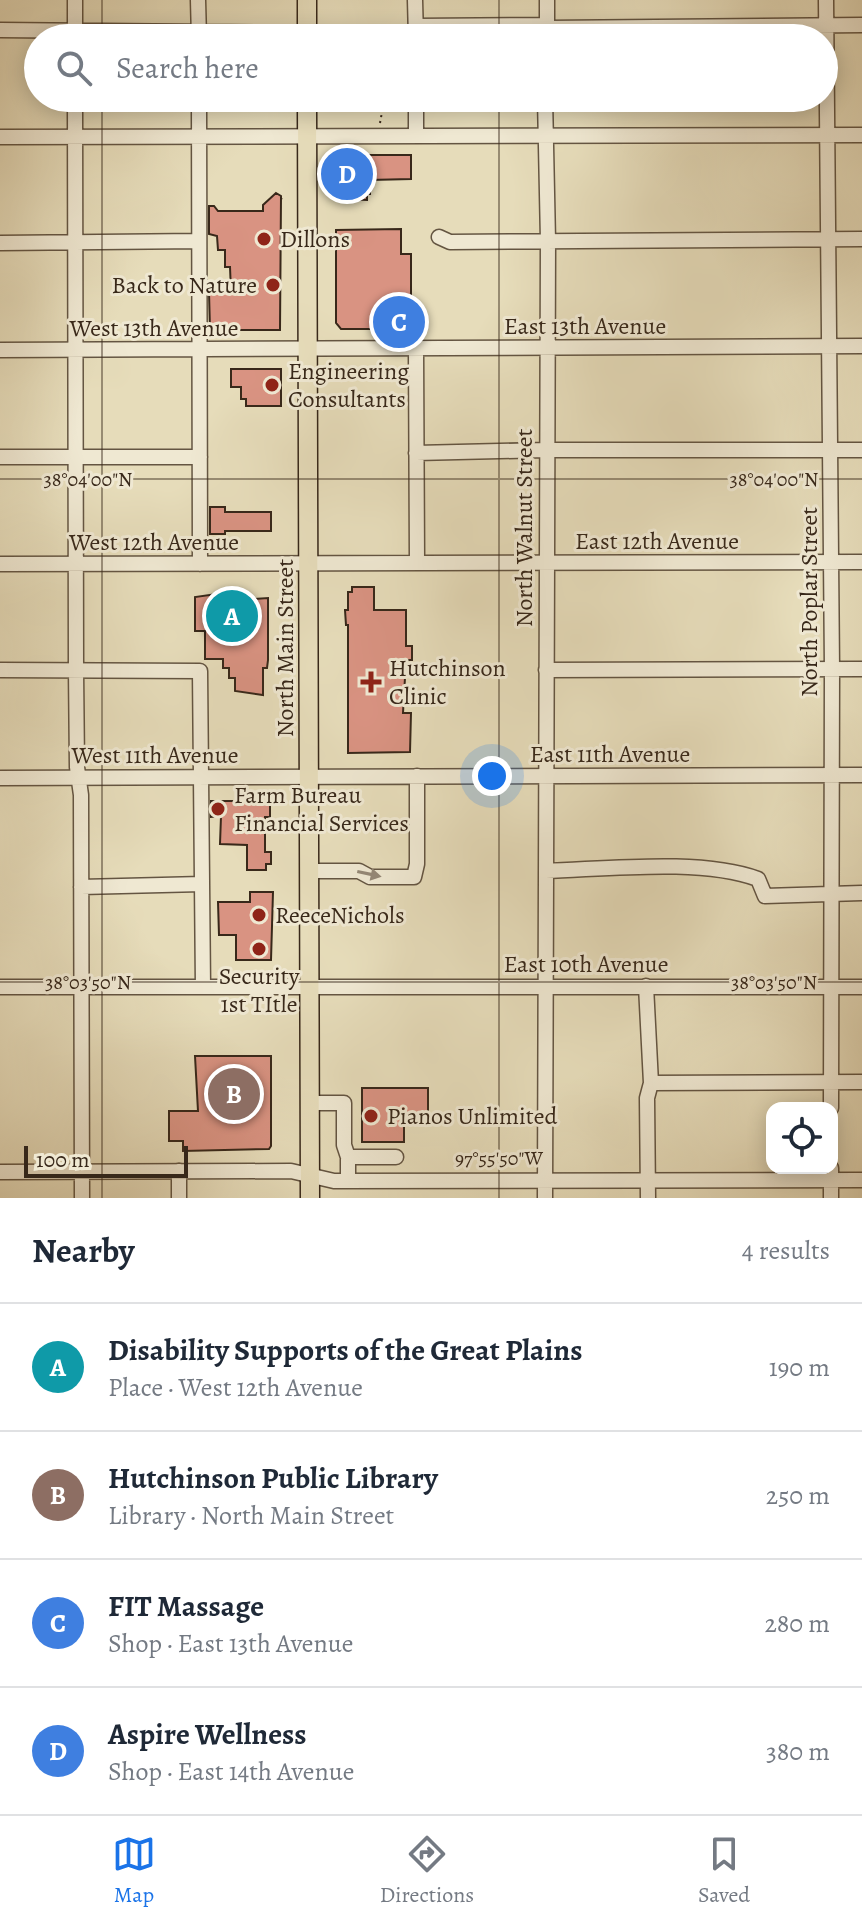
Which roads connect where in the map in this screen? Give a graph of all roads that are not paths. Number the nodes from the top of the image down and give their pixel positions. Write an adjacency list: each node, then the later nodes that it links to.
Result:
1 (75, 0): 7 (street)
2 (198, 0): 8 (street)
3 (307, 0): 9 (main road)
4 (415, 0): 10 (street)
5 (547, 0): 11 (street)
6 (826, 0): 12 (street, North Poplar Street)
7 (75, 24)
8 (199, 24)
9 (307, 24)
10 (416, 24)
11 (548, 24)
12 (826, 24)
13 (838, 25): 14 (street)
14 (862, 25)
15 (0, 30): 16 (street)
16 (24, 31)
17 (75, 112): 30 (street)
18 (199, 112): 27 (street)
19 (307, 112): 24 (main road, North Main Street)
20 (416, 112): 25 (street)
21 (545, 112): 28 (street, North Walnut Street)
22 (826, 112): 23 (street, North Poplar Street)
23 (826, 134): 26 (street); 28 (street); 32 (street, North Poplar Street)
24 (307, 135): 25 (street); 27 (street); 41 (main road, North Main Street)
25 (416, 135): 28 (street)
26 (862, 135)
27 (199, 136): 30 (street); 34 (street)
28 (544, 136): 35 (street, North Walnut Street)
29 (0, 137): 30 (street)
30 (75, 137): 36 (street)
31 (439, 237): 35 (street)
32 (828, 239): 33 (street); 35 (street); 39 (street, North Poplar Street)
33 (862, 239)
34 (199, 241): 36 (street); 45 (street)
35 (548, 241): 40 (street, North Walnut Street)
36 (75, 242): 37 (street); 44 (street)
37 (0, 243)
38 (862, 346): 39 (street, East 13th Avenue)
39 (830, 347): 40 (street, East 13th Avenue); 47 (street, North Poplar Street)
40 (547, 348): 42 (street, East 13th Avenue); 46 (street, North Walnut Street)
41 (308, 349): 42 (street, East 13th Avenue); 45 (street, West 13th Avenue); 56 (main road, North Main Street)
42 (416, 349): 49 (street)
43 (0, 350): 44 (street, West 13th Avenue)
44 (75, 350): 45 (street, West 13th Avenue); 51 (street)
45 (200, 350): 52 (street)
46 (546, 450): 47 (street); 49 (street); 60 (street, North Walnut Street)
47 (830, 450): 48 (street); 54 (street, North Poplar Street)
48 (862, 450)
49 (416, 453): 53 (street)
50 (0, 457): 51 (street)
51 (75, 457): 52 (street); 58 (street)
52 (200, 457): 59 (street)
53 (417, 562): 56 (street, East 12th Avenue); 60 (street, East 12th Avenue)
54 (831, 562): 55 (street, East 12th Avenue); 60 (street, East 12th Avenue); 61 (street, North Poplar Street)
55 (862, 562)
56 (309, 563): 59 (street, West 12th Avenue); 71 (main road, North Main Street)
57 (0, 564): 58 (street, West 12th Avenue)
58 (76, 564): 59 (street, West 12th Avenue); 64 (street)
59 (200, 564)
60 (546, 564): 65 (street, North Walnut Street)
61 (832, 669): 62 (street); 65 (street); 66 (street, North Poplar Street)
62 (862, 669)
63 (0, 670): 64 (street)
64 (76, 670): 70 (street); 73 (street)
65 (546, 670): 69 (street, North Walnut Street)
66 (831, 775): 67 (street, East 11th Avenue); 69 (street, East 11th Avenue); 79 (street, North Poplar Street)
67 (862, 775)
68 (417, 776): 69 (street, East 11th Avenue); 71 (street, East 11th Avenue); 74 (street, one-way to 68)
69 (547, 776): 75 (street, North Walnut Street)
70 (201, 777): 71 (street, West 11th Avenue); 73 (street, West 11th Avenue); 76 (street)
71 (309, 777): 74 (main road, North Main Street)
72 (0, 778): 73 (street, West 11th Avenue)
73 (79, 778): 77 (street)
74 (310, 871): 85 (main road, North Main Street)
75 (546, 871): 79 (street); 80 (street, North Walnut Street)
76 (202, 884): 77 (street); 84 (street)
77 (81, 887): 83 (street)
78 (862, 893): 79 (street)
79 (831, 894): 86 (street, North Poplar Street)
80 (546, 986): 81 (street, East 10th Avenue); 85 (street, East 10th Avenue); 100 (street, North Walnut Street)
81 (646, 986): 86 (street, East 10th Avenue); 90 (street)
82 (0, 987): 83 (street, East 10th Avenue)
83 (82, 987): 84 (street, East 10th Avenue); 95 (street)
84 (203, 987): 85 (street, East 10th Avenue)
85 (310, 987): 92 (main road, North Main Street)
86 (832, 987): 87 (street, East 10th Avenue); 88 (street, North Poplar Street)
87 (862, 987)
88 (831, 1082): 89 (street); 90 (street); 91 (street, North Poplar Street)
89 (862, 1082)
90 (651, 1083): 101 (street)
91 (831, 1102)
92 (310, 1103): 93 (street); 99 (main road, North Main Street)
93 (348, 1157): 94 (street); 103 (street)
94 (396, 1157)
95 (82, 1171): 96 (street); 97 (street); 104 (street)
96 (179, 1171): 99 (street); 105 (street)
97 (0, 1172)
98 (831, 1174): 101 (street); 102 (street); 109 (street)
99 (310, 1176): 103 (street); 106 (main road, North Main Street)
100 (546, 1180): 101 (street); 103 (street); 107 (street, North Walnut Street)
101 (648, 1180): 108 (street)
102 (862, 1180)
103 (348, 1181)
104 (82, 1198)
105 (179, 1198)
106 (310, 1198)
107 (545, 1198)
108 (648, 1198)
109 (831, 1198)

